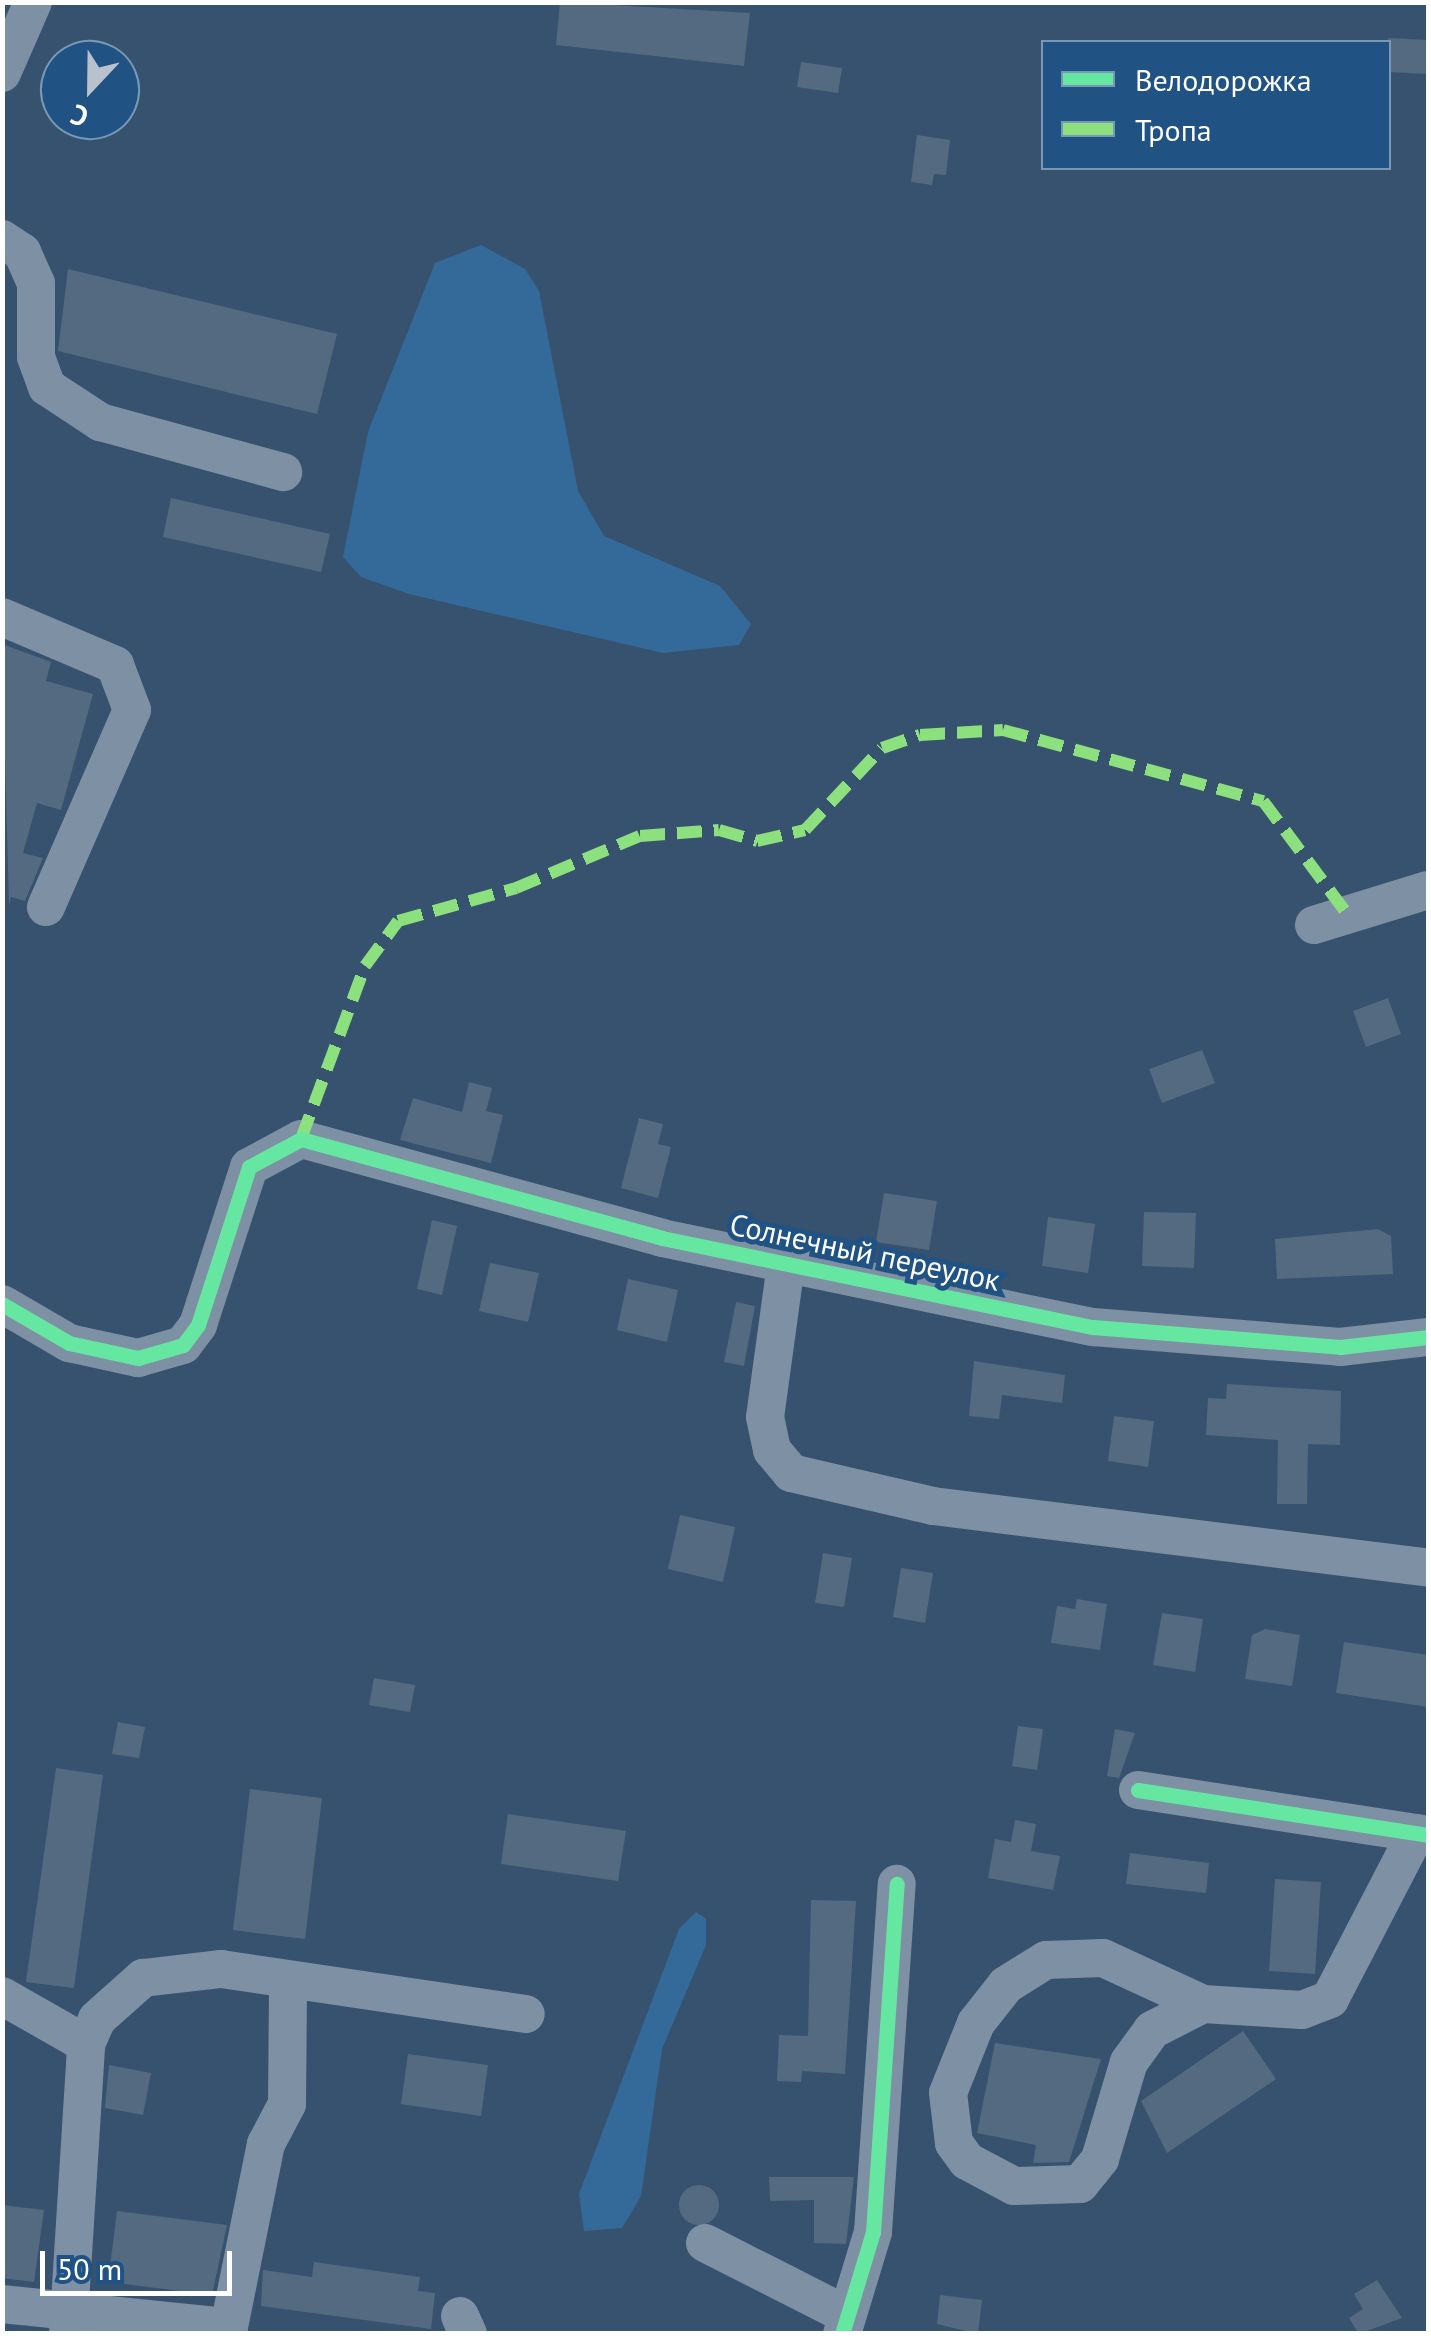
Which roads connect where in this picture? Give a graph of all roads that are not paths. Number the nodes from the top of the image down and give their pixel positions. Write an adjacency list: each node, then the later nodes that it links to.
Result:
1 (33, 2): 2 (street)
2 (2, 73)
3 (2, 239): 4 (street)
4 (284, 472)
5 (2, 617): 7 (street)
6 (1428, 890): 8 (street)
7 (46, 907)
8 (1314, 925)
9 (786, 1264): 10 (street, Солнечный переулок); 11 (street, Солнечный переулок); 12 (street)
10 (2, 1304)
11 (1428, 1337)
12 (1428, 1568)
13 (1138, 1790): 14 (street)
14 (1422, 1834): 18 (street)
15 (898, 1884): 24 (street)
16 (288, 1980): 19 (street); 20 (street); 23 (street)
17 (2, 1996): 20 (street)
18 (1203, 2004): 18 (street)
19 (526, 2014)
20 (86, 2044): 23 (street)
21 (706, 2243): 24 (street)
22 (2, 2304): 23 (street)
23 (68, 2323)
24 (843, 2324)

